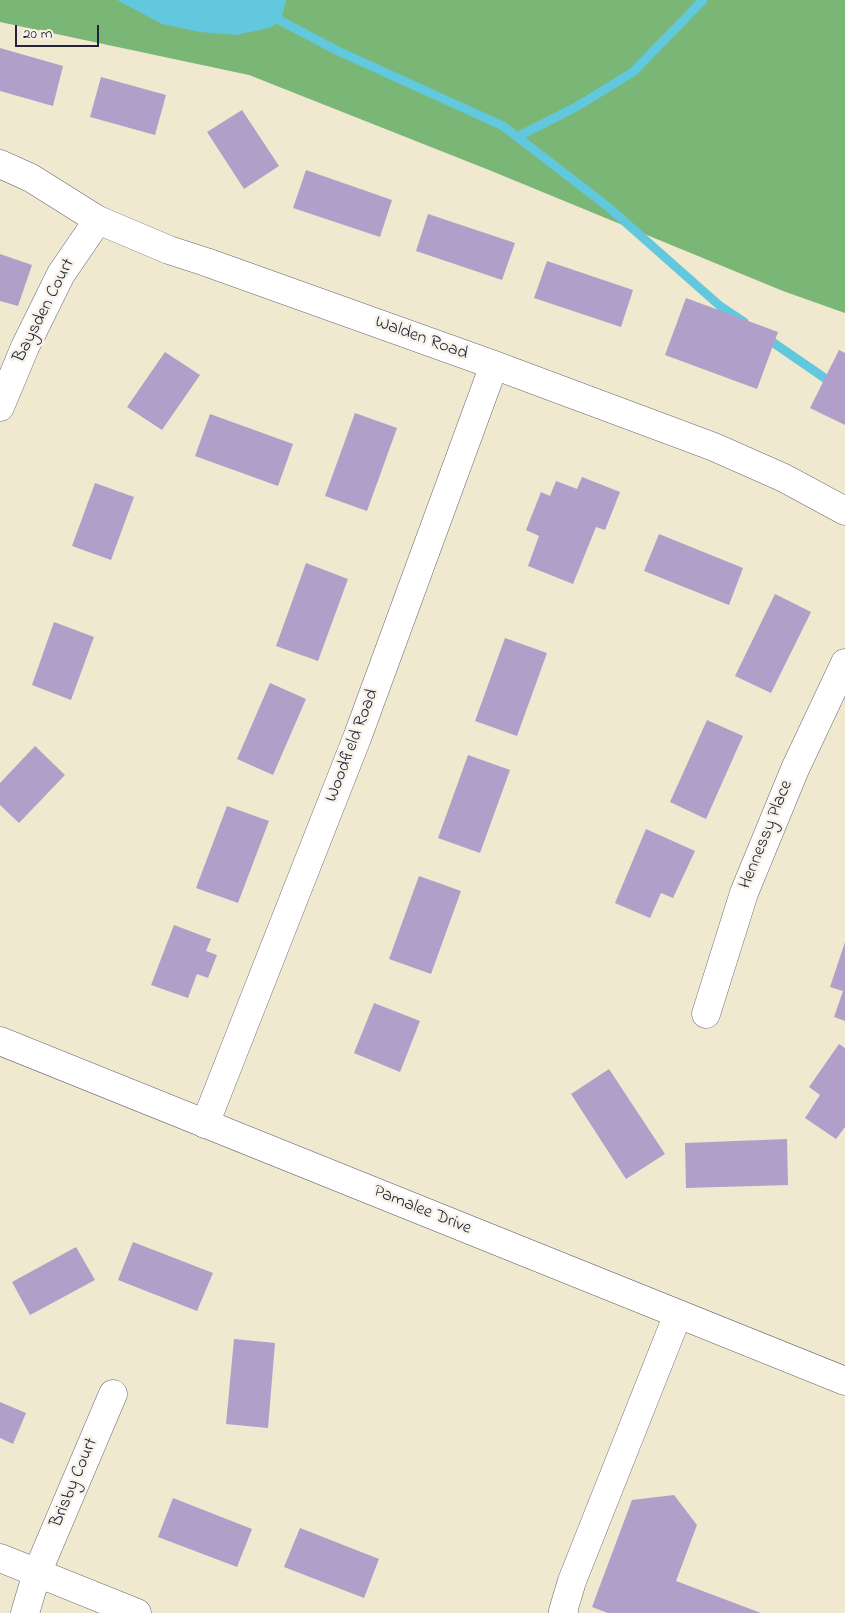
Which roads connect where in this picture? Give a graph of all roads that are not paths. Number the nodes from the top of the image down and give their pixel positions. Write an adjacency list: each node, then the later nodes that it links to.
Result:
1 (0, 164): 2 (street, Walden Road)
2 (98, 220): 3 (street, Walden Road); 4 (street, Baysden Court)
3 (494, 365): 5 (street, Walden Road); 9 (street, Woodfield Road)
4 (0, 407)
5 (845, 511)
6 (845, 664): 7 (street, Hennessy Place)
7 (706, 1014)
8 (0, 1042): 9 (street, Pamalee Drive)
9 (205, 1124): 10 (street, Pamalee Drive)
10 (678, 1314): 11 (street, Pamalee Drive); 17 (street)
11 (845, 1381)
12 (113, 1394): 14 (street, Brisby Court)
13 (0, 1558): 14 (street)
14 (37, 1572): 15 (street, Brisby Court); 16 (street)
15 (25, 1613)
16 (137, 1613)
17 (564, 1613)

